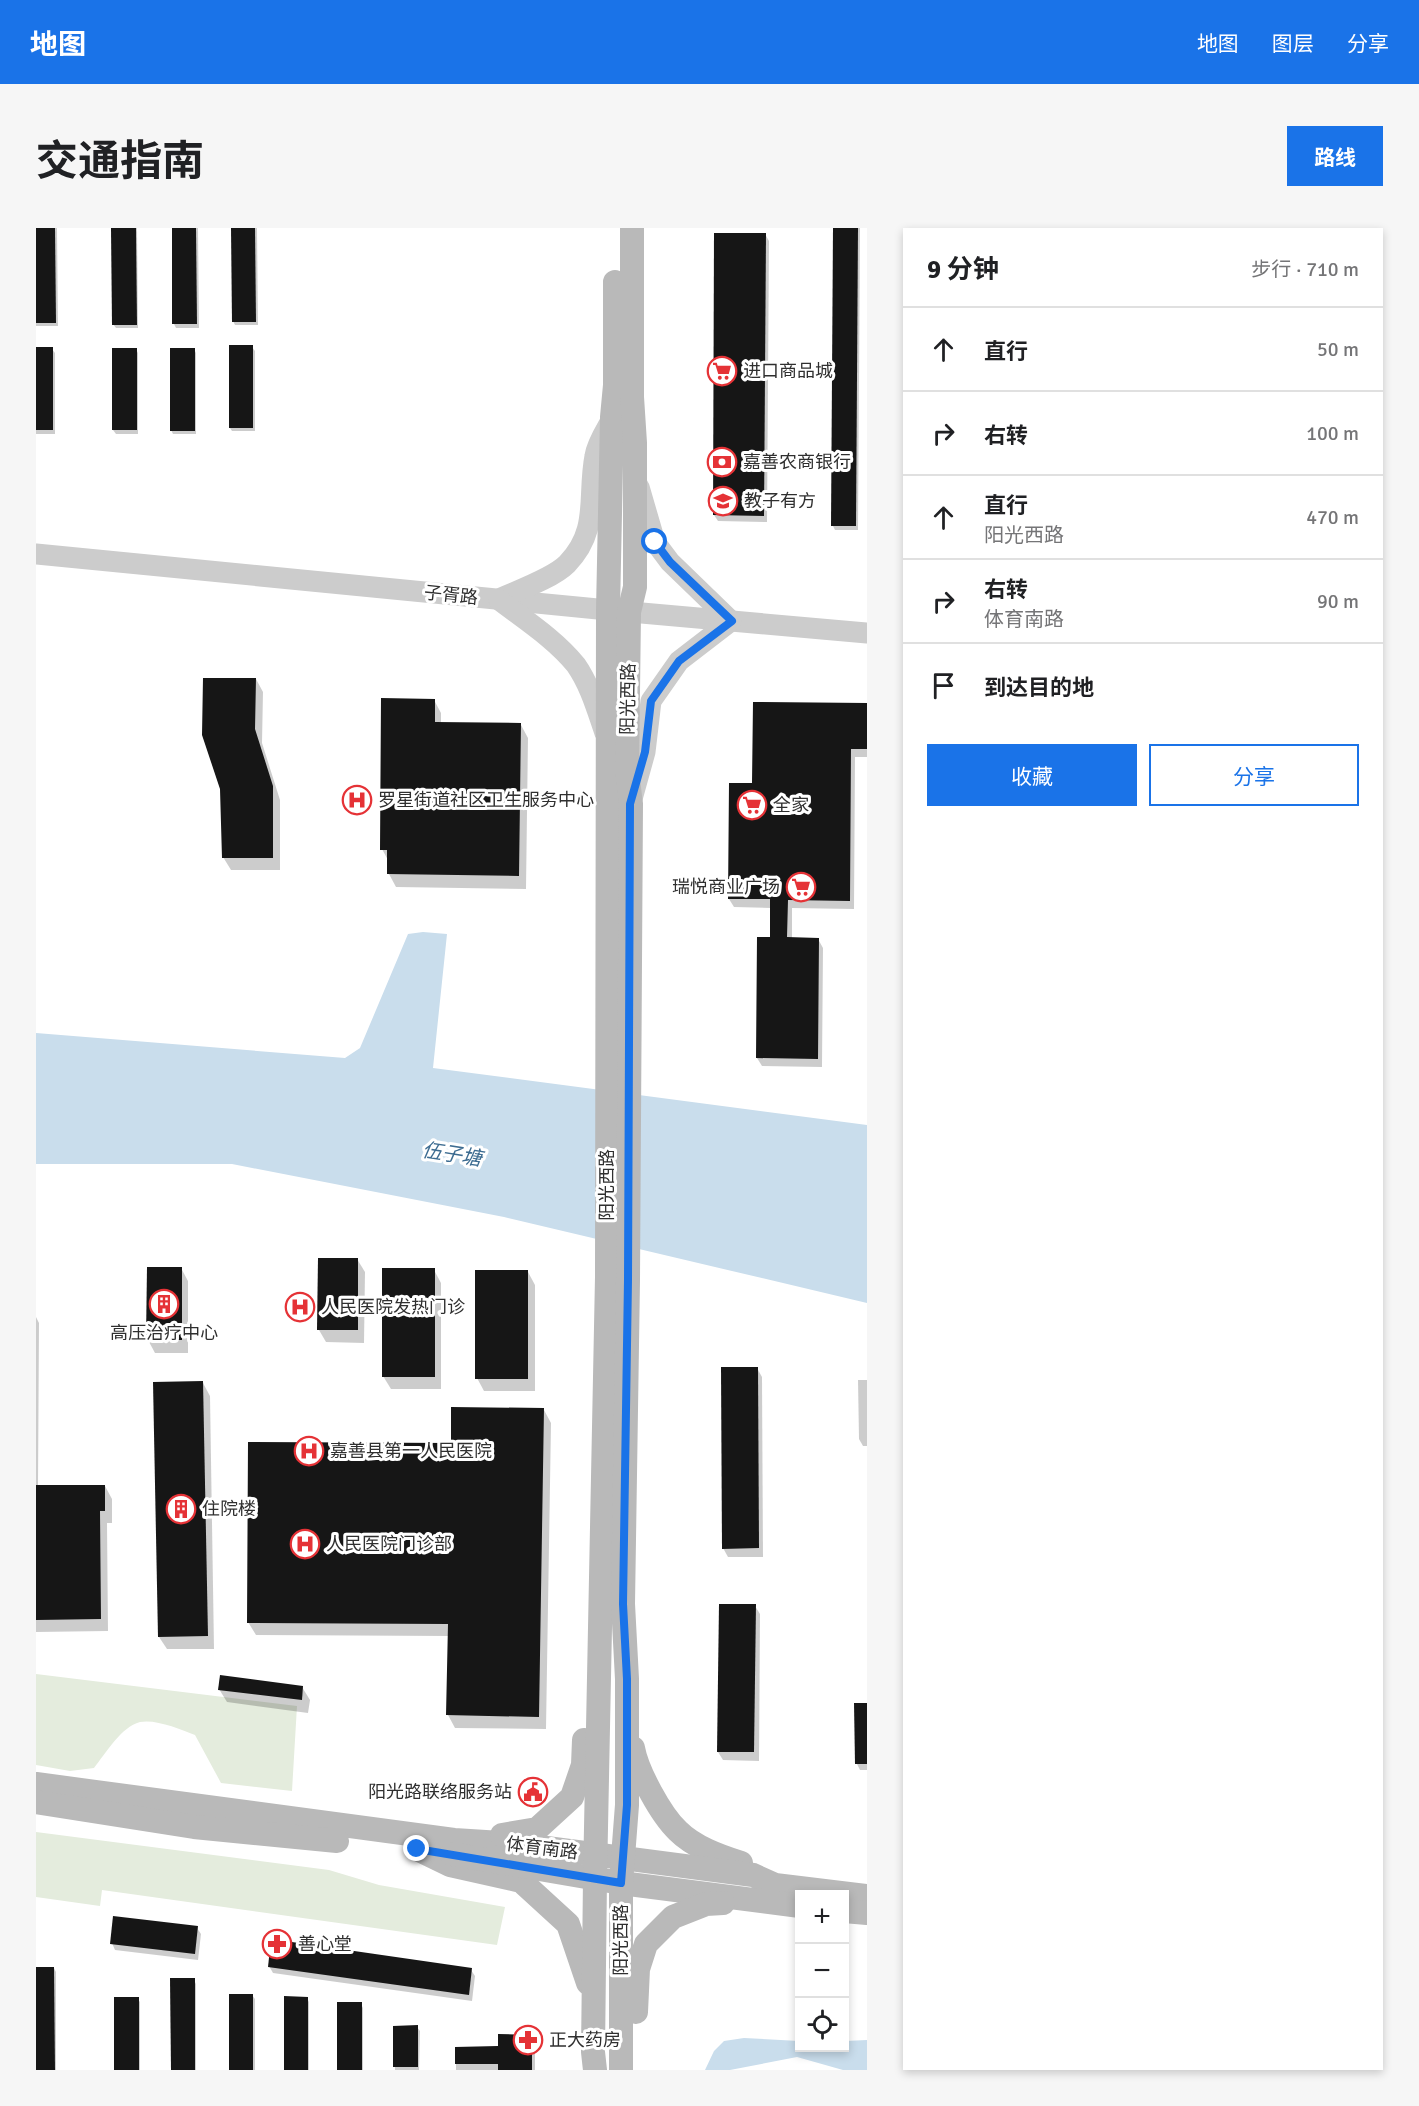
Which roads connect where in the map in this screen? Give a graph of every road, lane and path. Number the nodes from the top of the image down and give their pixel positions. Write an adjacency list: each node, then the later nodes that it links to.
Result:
1 (616, 228): 3 (main road, 阳光西路)
2 (632, 228): 4 (main road, 阳光西路)
3 (612, 417): 6 (street); 7 (main road, 阳光西路)
4 (635, 475): 7 (main road, 阳光西路); 8 (street)
5 (36, 555): 6 (street, 子胥路)
6 (498, 599): 7 (street, 子胥路); 10 (street)
7 (618, 611): 8 (street, 子胥路); 10 (main road, 阳光西路); 11 (main road, 阳光西路)
8 (732, 621): 9 (street, 子胥路); 11 (street)
9 (867, 633)
10 (608, 743): 12 (main road, 阳光西路)
11 (630, 804): 12 (main road, 阳光西路)
12 (619, 1064): 13 (main road, 阳光西路)
13 (617, 1278): 14 (main road, 阳光西路); 15 (main road, 阳光西路)
14 (600, 1665): 18 (main road); 20 (main road, 阳光西路)
15 (627, 1718): 21 (main road, 阳光西路); 23 (main road)
16 (36, 1784): 18 (main road, 体育南路)
17 (36, 1802): 19 (main road, 体育南路)
18 (466, 1841): 20 (main road, 体育南路)
19 (417, 1849): 22 (main road, 体育南路); 29 (main road)
20 (595, 1854): 21 (main road, 体育南路); 22 (main road, 阳光西路)
21 (622, 1871): 22 (main road, 体育南路); 23 (main road, 体育南路); 25 (main road, 体育南路); 31 (main road, 阳光西路)
22 (595, 1878): 29 (main road, 阳光西路)
23 (785, 1886): 24 (main road, 体育南路)
24 (867, 1896)
25 (750, 1900): 26 (main road, 体育南路); 32 (main road)
26 (795, 1905)
27 (849, 1911): 28 (main road)
28 (867, 1913)
29 (594, 2000): 30 (main road, 阳光西路)
30 (595, 2070)
31 (621, 2070)
32 (626, 2070)

